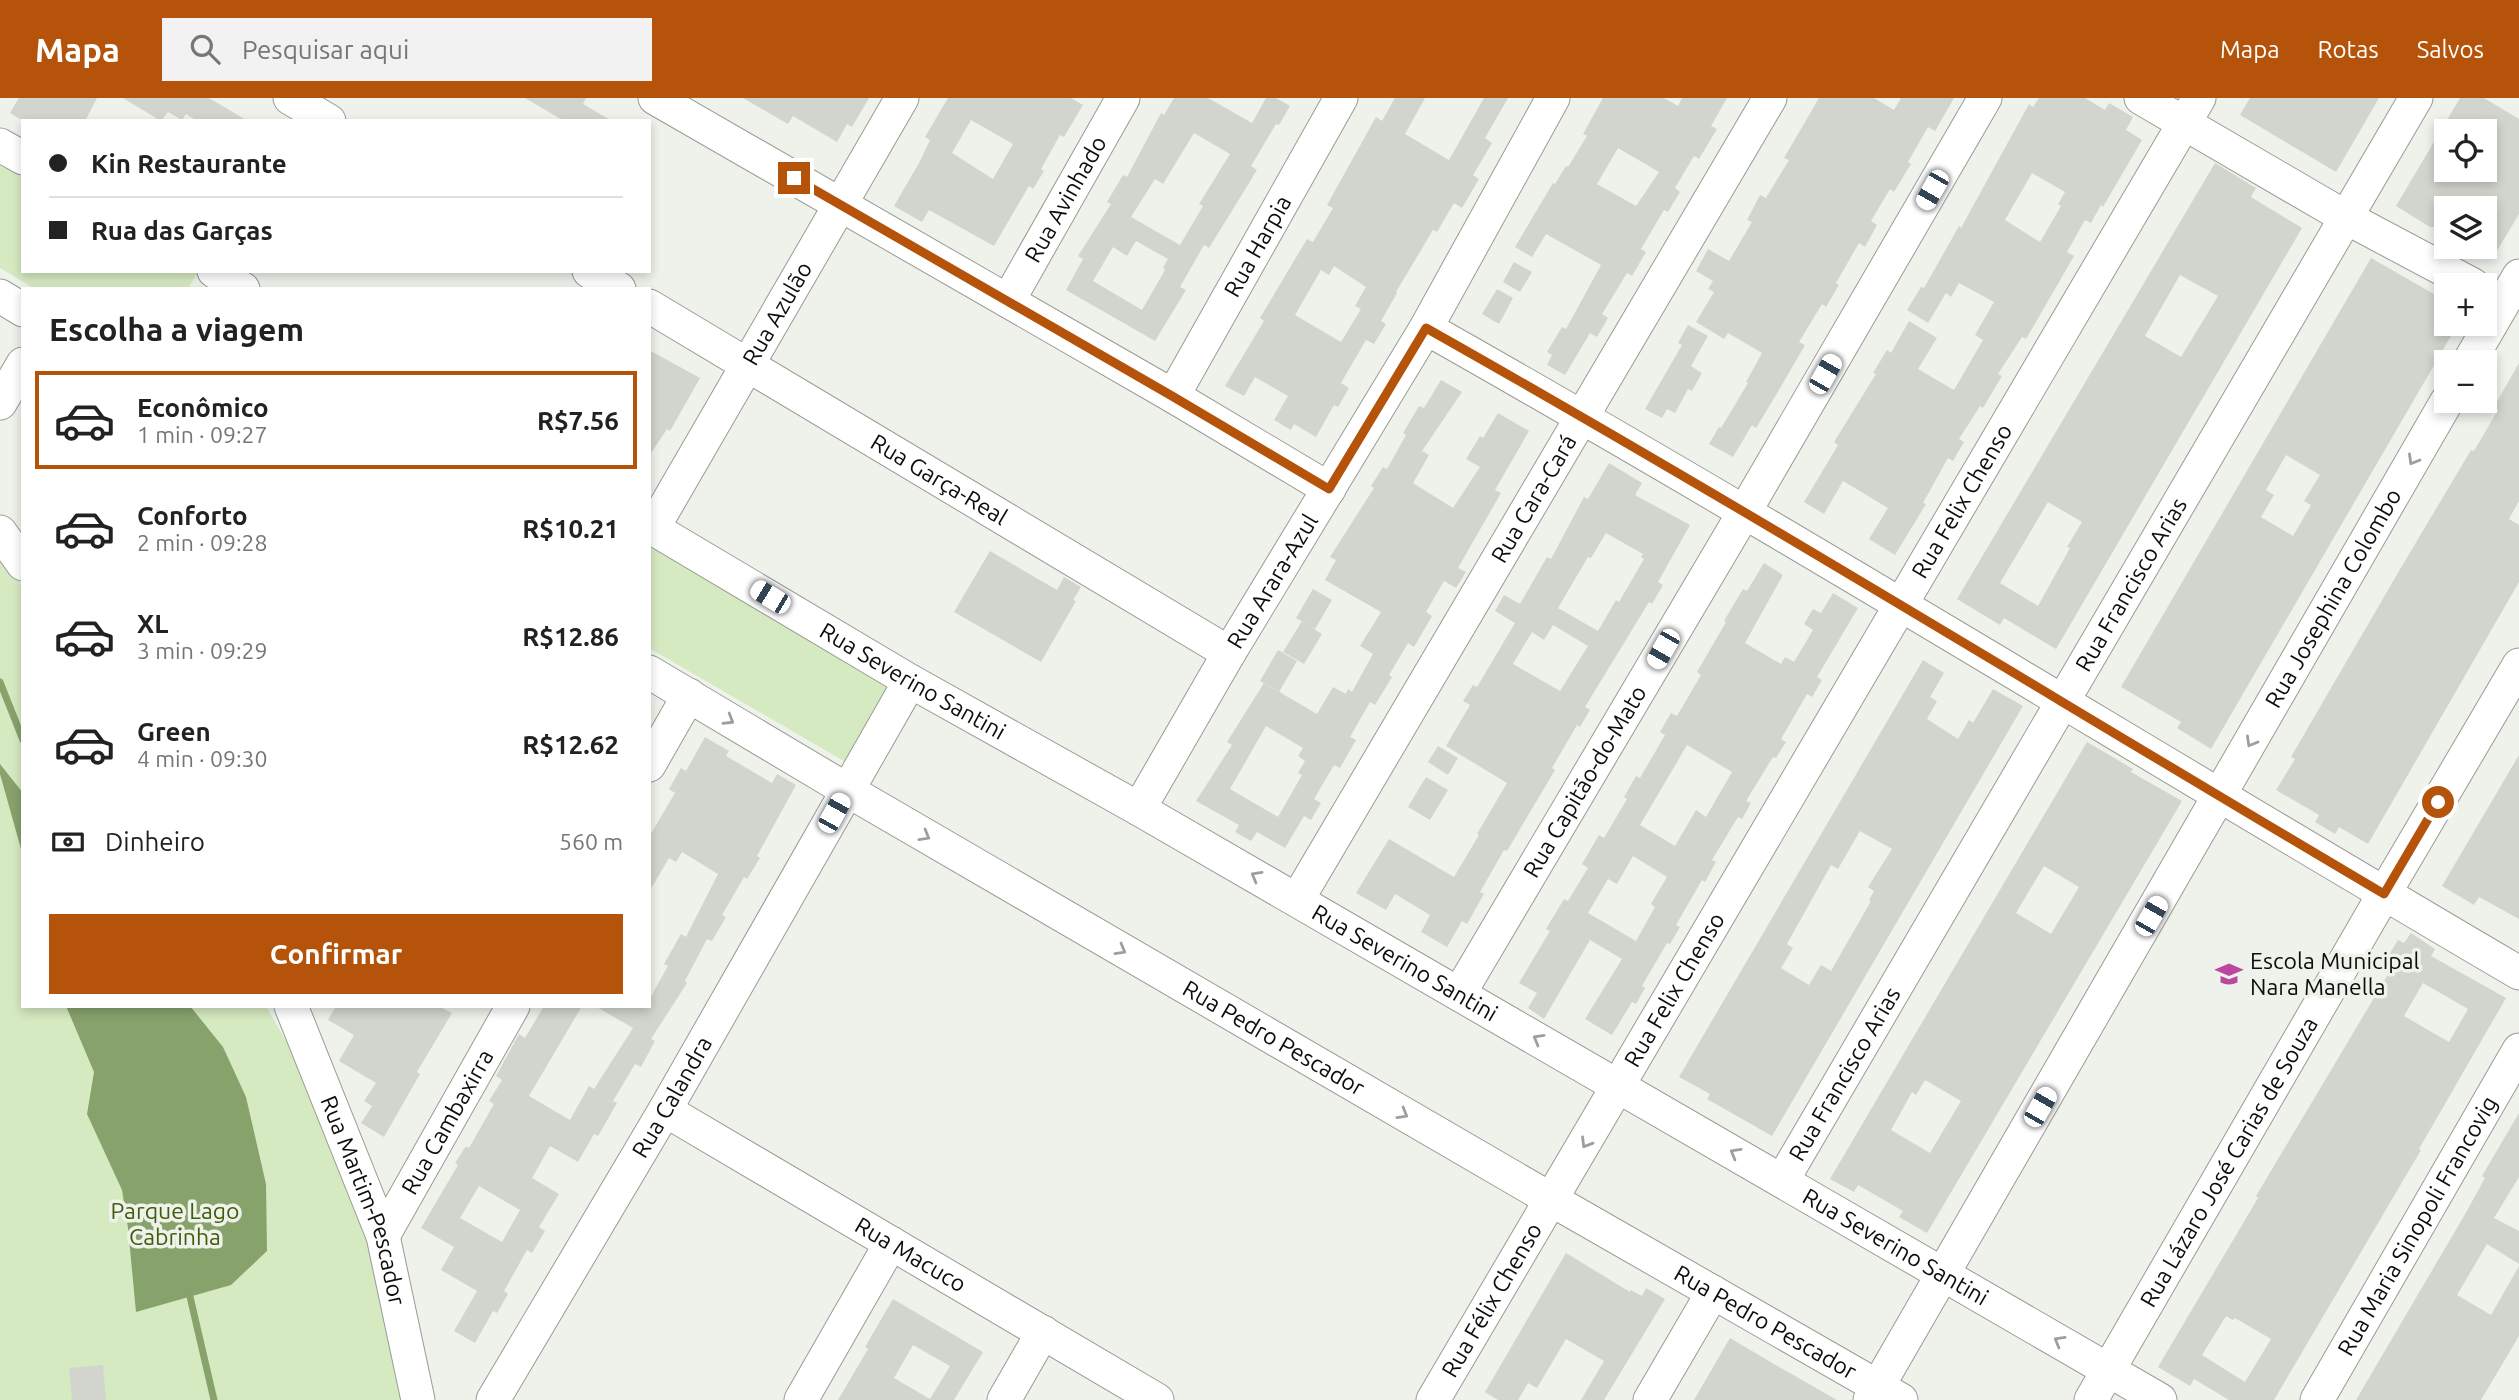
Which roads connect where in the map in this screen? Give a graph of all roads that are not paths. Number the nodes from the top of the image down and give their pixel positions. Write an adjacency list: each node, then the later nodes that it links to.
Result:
1 (655, 98): 13 (street)
2 (902, 98): 13 (street, Rua Azulão)
3 (1124, 98): 22 (street, Rua Avinhado)
4 (1341, 98): 29 (street, Rua Harpia)
5 (1553, 98): 25 (street, Rua Arara-Azul)
6 (1770, 98): 32 (street, Rua Cara-Cará)
7 (1985, 98): 34 (street, Rua Capitão-do-Mato)
8 (2141, 98): 10 (street)
9 (2416, 98): 14 (street, Rua Francisco Arias)
10 (2192, 110): 14 (street); 38 (street, Rua Felix Chenso)
11 (0, 145): 12 (street)
12 (21, 157)
13 (840, 205): 22 (street); 27 (street, Rua Azulão)
14 (2347, 218): 17 (street); 44 (street, Rua Francisco Arias)
15 (216, 273): 18 (street)
16 (592, 273): 19 (street)
17 (2450, 273)
18 (240, 287)
19 (616, 287)
20 (2507, 295): 26 (street)
21 (0, 296): 24 (street)
22 (1008, 301): 29 (street)
23 (651, 307): 27 (street, Rua Garça-Real)
24 (21, 309)
25 (1426, 328): 32 (street); 33 (street, Rua Arara-Azul)
26 (2476, 350)
27 (748, 363): 35 (street, Rua Azulão); 39 (street, Rua Garça-Real)
28 (21, 367): 30 (street)
29 (1172, 396): 33 (street)
30 (0, 403)
31 (2440, 413): 47 (street, Rua Josephina Colombo, one-way to 47)
32 (1583, 417): 34 (street); 50 (street, Rua Cara-Cará)
33 (1329, 489): 39 (street, Rua Arara-Azul)
34 (1745, 512): 38 (street); 52 (street, Rua Capitão-do-Mato)
35 (651, 527): 42 (street, Rua Severino Santini)
36 (0, 533): 37 (street)
37 (21, 561)
38 (1900, 606): 44 (street); 56 (street, Rua Felix Chenso)
39 (1229, 653): 48 (street, Rua Arara-Azul)
40 (2519, 665): 49 (street, Rua Lázaro José Carias de Souza)
41 (651, 673): 43 (street, Rua Pedro Pescador)
42 (911, 681): 46 (street, Rua Calandra); 48 (street, Rua Severino Santini)
43 (688, 695): 45 (street); 46 (street, Rua Pedro Pescador, one-way to 46)
44 (2062, 702): 47 (street); 58 (street, Rua Francisco Arias)
45 (651, 761)
46 (847, 790): 57 (street, Rua Calandra); 59 (street, Rua Pedro Pescador, one-way to 59)
47 (2220, 796): 49 (street); 62 (street, Rua Josephina Colombo)
48 (1139, 808): 50 (street, Rua Severino Santini, one-way to 48)
49 (2384, 894): 51 (street); 65 (street, Rua Lázaro José Carias de Souza)
50 (1297, 900): 52 (street, Rua Severino Santini)
51 (2519, 973)
52 (1459, 994): 56 (street, Rua Severino Santini, one-way to 52)
53 (295, 1008): 60 (street, Rua Martim-Pescador)
54 (512, 1008): 60 (street, Rua Cambaxirra)
55 (2519, 1050): 76 (street, Rua Maria Sinopoli Francovig)
56 (1619, 1086): 58 (street, Rua Severino Santini, one-way to 56); 59 (street, Rua Felix Chenso, one-way to 59)
57 (665, 1110): 61 (street, Rua Macuco); 68 (street, Rua Calandra)
58 (1782, 1181): 62 (street, Rua Severino Santini)
59 (1552, 1200): 63 (street, Rua Pedro Pescador); 72 (street, Rua Félix Chenso)
60 (383, 1236): 67 (street, Rua Martim-Pescador)
61 (891, 1243): 64 (street, Rua Macuco); 69 (street)
62 (1944, 1274): 65 (street, Rua Severino Santini, one-way to 62); 66 (street, Rua Josephina Colombo)
63 (1713, 1292): 66 (street, Rua Pedro Pescador); 73 (street)
64 (1043, 1332): 70 (street); 71 (street, Rua Macuco)
65 (2108, 1369): 74 (street, Rua Lázaro José Carias de Souza); 75 (street, Rua Severino Santini)
66 (1883, 1396)
67 (418, 1400)
68 (493, 1400)
69 (801, 1400)
70 (1004, 1400)
71 (1157, 1400)
72 (1433, 1400)
73 (1650, 1400)
74 (2091, 1400)
75 (2160, 1400)
76 (2317, 1400)

